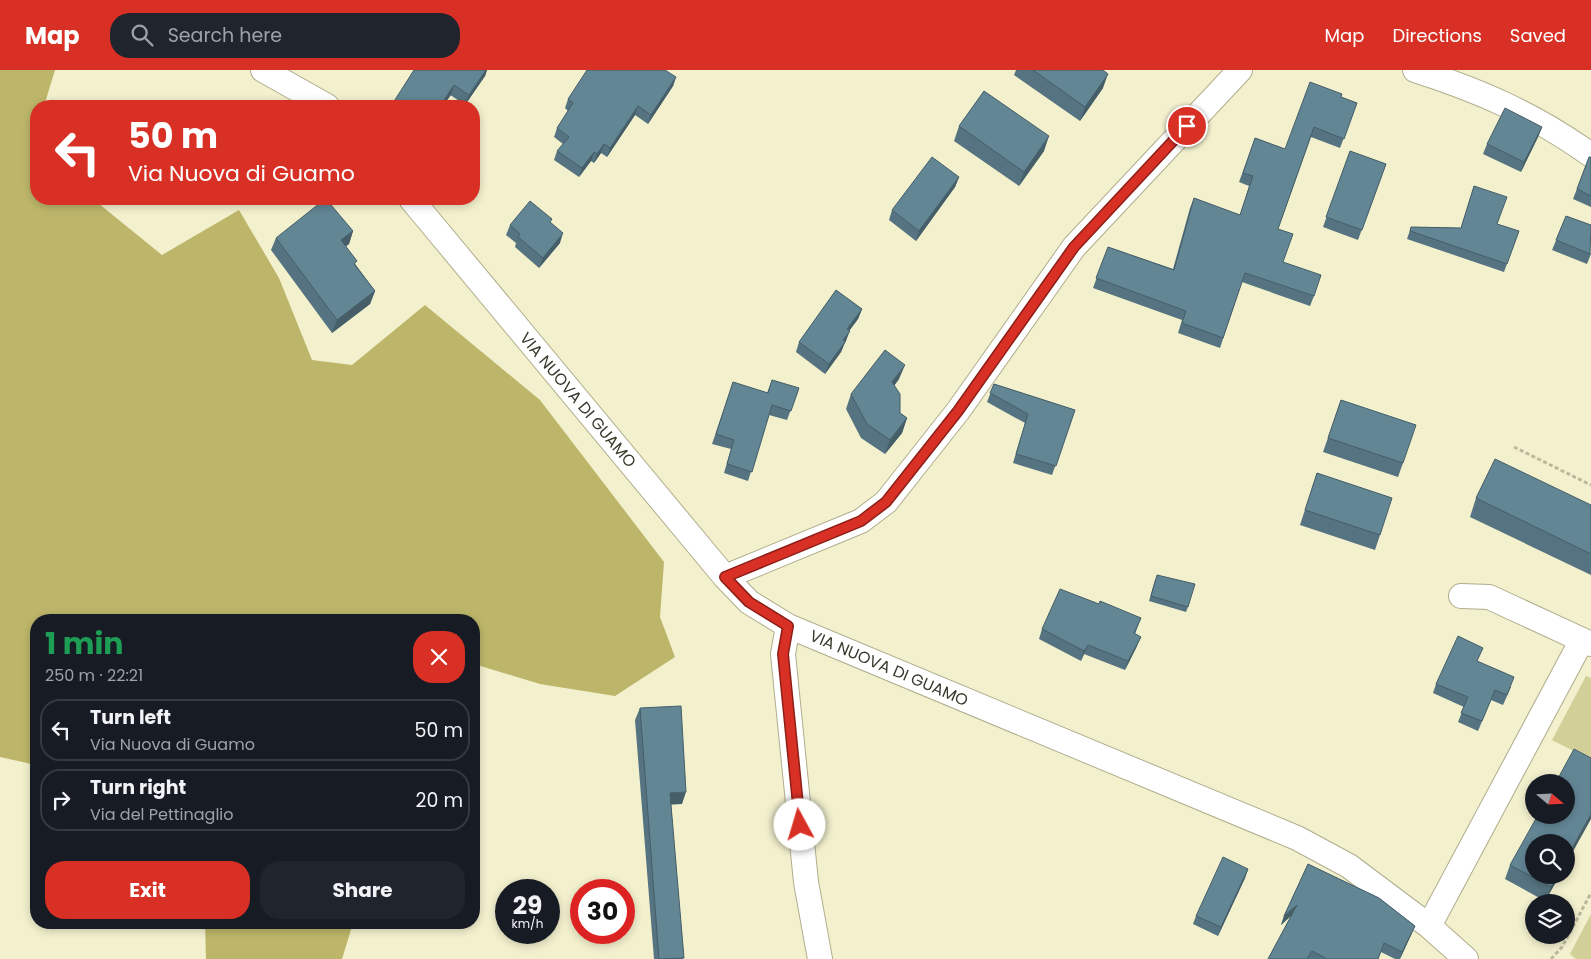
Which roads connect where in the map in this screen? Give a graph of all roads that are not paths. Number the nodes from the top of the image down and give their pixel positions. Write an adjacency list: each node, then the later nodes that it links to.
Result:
1 (263, 70): 5 (street)
2 (1240, 70): 8 (street)
3 (1415, 70): 4 (street)
4 (1466, 78): 6 (street)
5 (316, 100)
6 (1591, 155)
7 (416, 205): 8 (street, VIA NUOVA DI GUAMO)
8 (725, 577): 10 (street, VIA NUOVA DI GUAMO)
9 (1461, 596): 11 (street)
10 (788, 626): 12 (street, VIA NUOVA DI GUAMO); 13 (street)
11 (1587, 642): 12 (street)
12 (1429, 926): 14 (street, VIA NUOVA DI GUAMO)
13 (820, 959)
14 (1466, 959)

